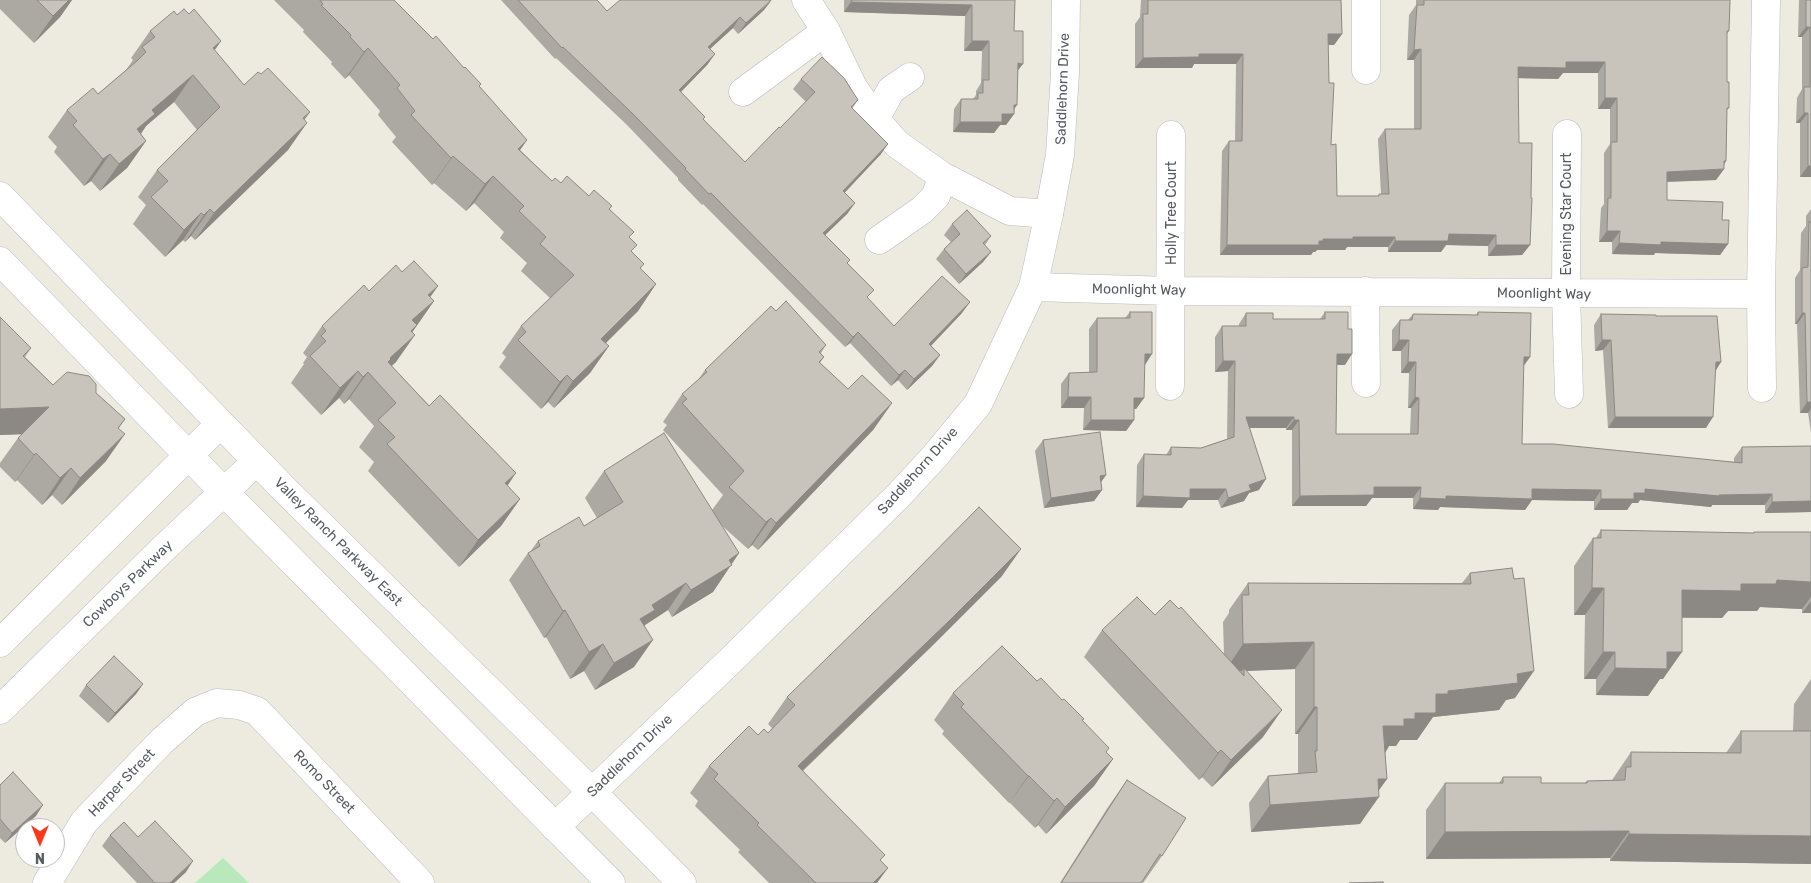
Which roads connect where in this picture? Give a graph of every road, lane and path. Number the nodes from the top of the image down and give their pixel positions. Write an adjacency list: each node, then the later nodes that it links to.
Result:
1 (806, 0): 5 (street)
2 (1066, 0): 14 (street, Saddlehorn Drive)
3 (1366, 0): 6 (street)
4 (1766, 0): 21 (street)
5 (826, 31): 8 (street); 9 (street)
6 (1366, 70)
7 (910, 77): 9 (street)
8 (743, 92)
9 (875, 119): 12 (street)
10 (1568, 134): 20 (street, Evening Star Court)
11 (1172, 135): 18 (street, Holly Tree Court)
12 (942, 176): 14 (street); 15 (street)
13 (0, 196): 26 (street, Valley Ranch Parkway East)
14 (1049, 214): 17 (street, Saddlehorn Drive)
15 (879, 240)
16 (0, 261): 27 (street)
17 (1032, 287): 18 (street, Moonlight Way); 33 (street, Saddlehorn Drive)
18 (1172, 292): 19 (street, Moonlight Way); 23 (street, Holly Tree Court)
19 (1365, 292): 20 (street, Moonlight Way); 22 (street)
20 (1566, 294): 21 (street, Moonlight Way); 25 (street, Evening Star Court)
21 (1761, 294): 24 (street)
22 (1366, 383)
23 (1170, 386)
24 (1762, 388)
25 (1569, 394)
26 (220, 424): 27 (street); 28 (street, Valley Ranch Parkway East)
27 (189, 456): 29 (street); 30 (street)
28 (257, 461): 29 (street, Cowboys Parkway); 33 (street, Valley Ranch Parkway East)
29 (225, 493): 32 (street, Cowboys Parkway); 34 (street)
30 (0, 643)
31 (217, 703): 35 (street, Harper Street); 36 (street, Romo Street)
32 (0, 710)
33 (592, 792): 34 (street, Saddlehorn Drive); 38 (street, Valley Ranch Parkway East)
34 (555, 827): 37 (street)
35 (47, 883)
36 (420, 883)
37 (611, 883)
38 (682, 883)

